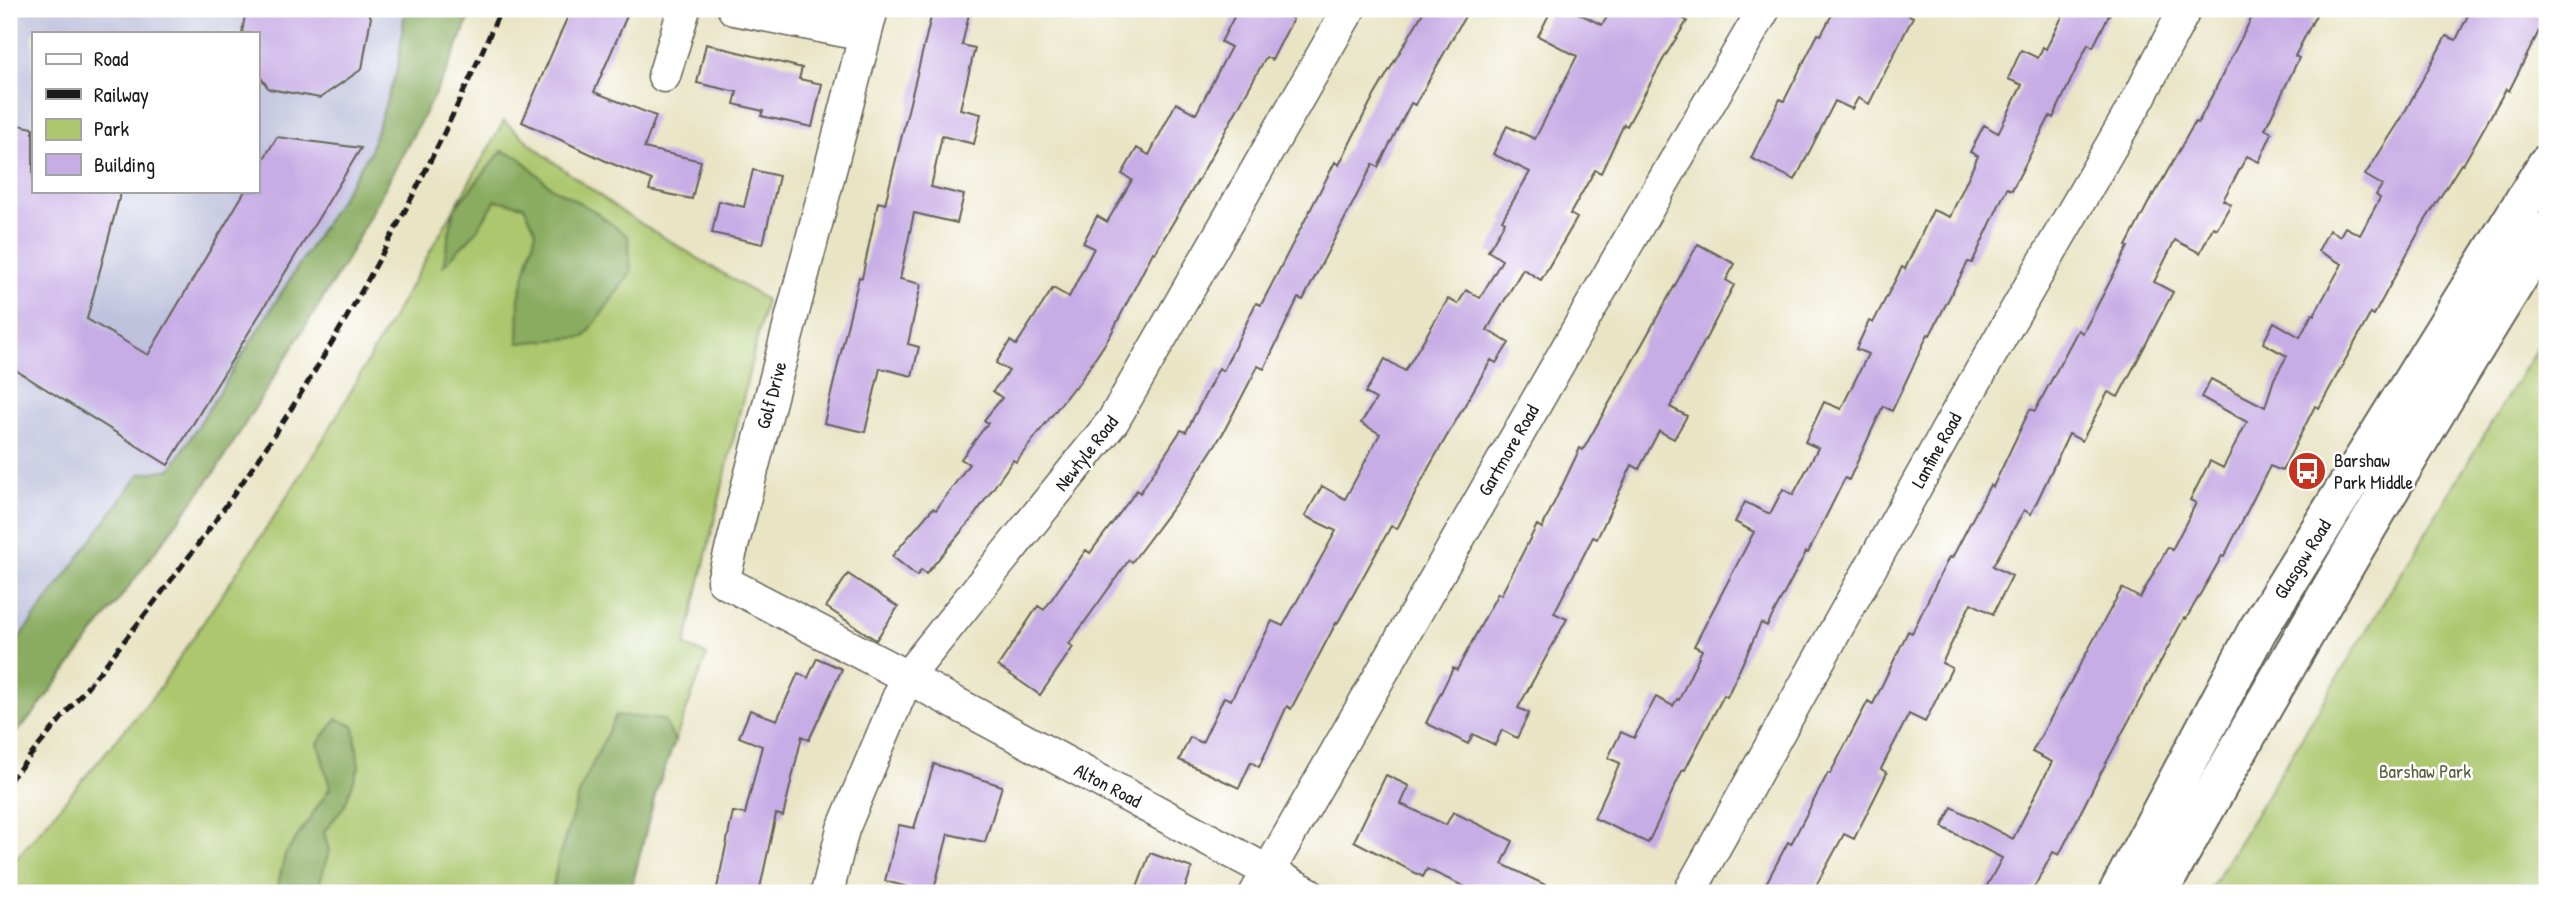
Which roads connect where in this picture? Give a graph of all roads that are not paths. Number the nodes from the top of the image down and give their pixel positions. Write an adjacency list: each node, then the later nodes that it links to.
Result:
1 (684, 9): 7 (street)
2 (734, 9): 6 (street)
3 (1349, 9): 10 (street, Newtyle Road)
4 (1764, 9): 11 (street, Gartmore Road)
5 (2185, 9): 14 (street, Lanfine Road)
6 (868, 22): 10 (street, Golf Drive)
7 (664, 76)
8 (2547, 164): 15 (main road, Glasgow Road)
9 (2547, 231): 16 (main road, Glasgow Road)
10 (907, 677): 11 (street, Alton Road); 12 (street, Newtyle Road)
11 (1261, 882): 13 (street, Alton Road)
12 (827, 893)
13 (1308, 893)
14 (1689, 893)
15 (2118, 893)
16 (2158, 893)

